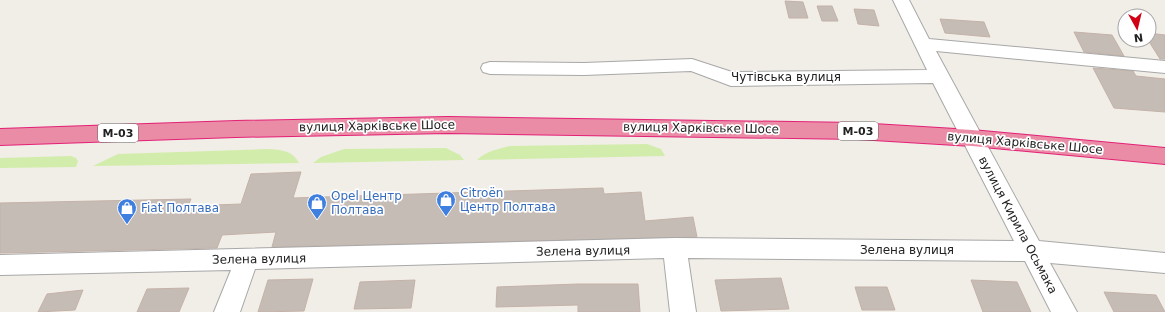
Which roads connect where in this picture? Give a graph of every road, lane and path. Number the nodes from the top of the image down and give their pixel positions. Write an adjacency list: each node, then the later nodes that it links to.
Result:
1 (901, 0): 2 (street, вулиця Кирила Осьмака)
2 (924, 44): 3 (street); 5 (street, вулиця Кирила Осьмака)
3 (1165, 67)
4 (490, 68): 5 (street, Чутівська вулиця)
5 (940, 76): 9 (street, вулиця Кирила Осьмака)
6 (0, 128): 7 (highway, вулиця Харківське Шосе / М-03)
7 (236, 129): 8 (highway, вулиця Харківське Шосе / М-03); 9 (highway, вулиця Харківське Шосе / М-03)
8 (0, 137)
9 (972, 138): 10 (highway, вулиця Харківське Шосе / М-03); 12 (street, вулиця Кирила Осьмака)
10 (1165, 156)
11 (675, 248): 12 (street, Зелена вулиця); 13 (street, Зелена вулиця); 17 (street)
12 (1032, 251): 14 (street, Зелена вулиця); 18 (street, вулиця Кирила Осьмака)
13 (247, 259): 15 (street, Зелена вулиця); 16 (street)
14 (1165, 263)
15 (0, 265)
16 (227, 312)
17 (683, 312)
18 (1064, 312)

